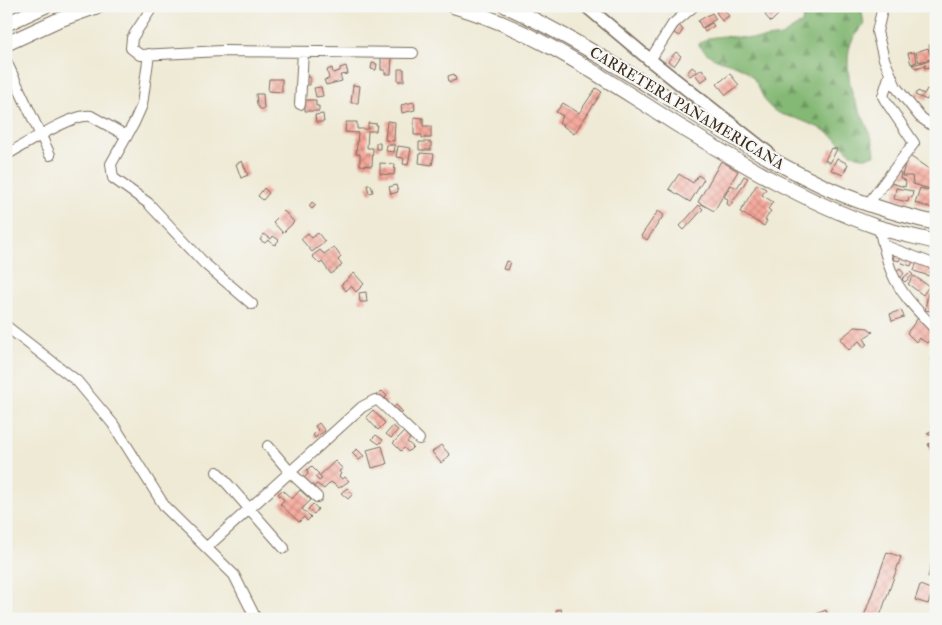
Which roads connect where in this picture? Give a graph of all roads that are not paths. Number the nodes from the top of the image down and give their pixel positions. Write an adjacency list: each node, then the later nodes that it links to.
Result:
1 (44, 6): 9 (highway)
2 (98, 6): 10 (highway)
3 (152, 6): 13 (street)
4 (453, 6): 26 (highway, CARRETERA PANAMERICANA)
5 (506, 6): 23 (highway, CARRETERA PANAMERICANA)
6 (586, 6): 14 (main road)
7 (694, 6): 14 (street)
8 (882, 6): 16 (street)
9 (6, 24)
10 (6, 44)
11 (303, 52): 12 (street); 13 (street); 17 (street)
12 (413, 53)
13 (149, 54): 20 (street)
14 (650, 60): 23 (main road)
15 (6, 61): 19 (street)
16 (890, 74): 18 (street); 24 (street)
17 (300, 104)
18 (936, 128)
19 (41, 135): 20 (street); 21 (street); 22 (street)
20 (127, 136): 30 (street)
21 (6, 154)
22 (50, 155)
23 (788, 168): 24 (highway, CARRETERA PANAMERICANA)
24 (868, 204): 25 (highway, CARRETERA PANAMERICANA)
25 (936, 223)
26 (879, 228): 27 (highway, CARRETERA PANAMERICANA); 28 (street)
27 (936, 242)
28 (884, 245): 29 (street); 32 (street)
29 (936, 265)
30 (252, 304)
31 (6, 326): 39 (street)
32 (936, 330)
33 (419, 439): 36 (street)
34 (268, 446): 36 (street)
35 (217, 472): 38 (street)
36 (290, 472): 37 (street); 38 (street)
37 (316, 497)
38 (249, 509): 39 (street); 40 (street)
39 (207, 547): 41 (street)
40 (284, 548)
41 (256, 619)

